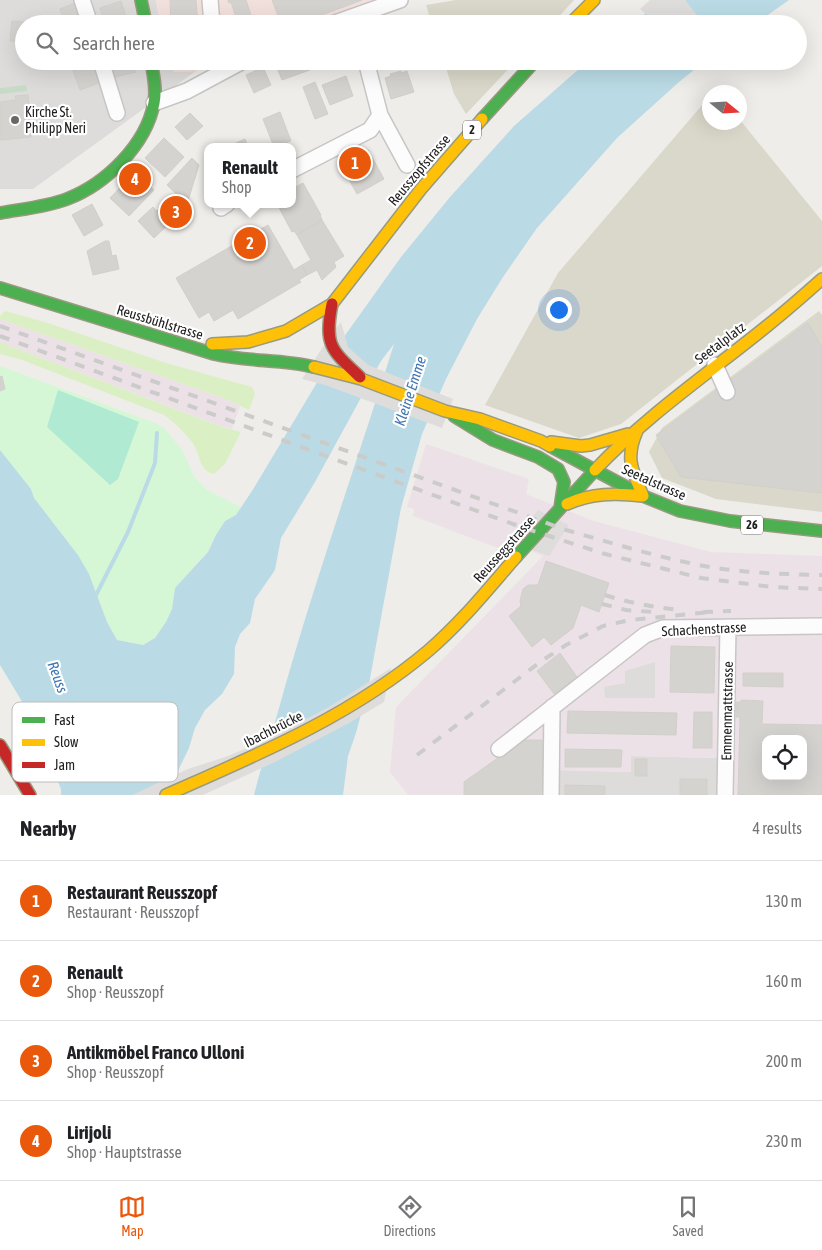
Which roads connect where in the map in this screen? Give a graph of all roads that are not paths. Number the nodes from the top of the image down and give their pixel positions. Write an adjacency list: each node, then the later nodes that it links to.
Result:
1 (82, 0): 6 (street)
2 (142, 0): 7 (main road)
3 (210, 0): 8 (street)
4 (400, 0): 9 (street)
5 (594, 0): 10 (main road)
6 (87, 15)
7 (144, 15)
8 (211, 15)
9 (366, 15)
10 (579, 15)
11 (104, 70): 17 (street)
12 (152, 70): 16 (main road)
13 (214, 70): 16 (street)
14 (368, 70): 18 (street)
15 (527, 70): 27 (main road, Reusszopfstrasse / 2)
16 (154, 103): 22 (main road)
17 (117, 113)
18 (380, 115): 19 (street); 20 (street)
19 (407, 165)
20 (296, 168)
21 (0, 206): 22 (main road)
22 (28, 207): 23 (main road)
23 (0, 213)
24 (822, 279): 28 (main road, Seetalplatz)
25 (0, 288): 29 (main road, Reussbühlstrasse / 2)
26 (813, 303): 28 (main road)
27 (332, 304): 29 (main road, Reusszopfstrasse / 2); 31 (main road, Reusszopfstrasse)
28 (767, 326): 30 (main road, Seetalplatz)
29 (184, 345): 31 (main road, Reussbühlstrasse / 2)
30 (715, 365): 32 (street); 34 (main road, Seetalplatz)
31 (362, 379): 33 (main road, 2)
32 (727, 392)
33 (445, 410): 35 (main road); 38 (main road)
34 (637, 431): 35 (main road); 36 (main road, Reusseggstrasse); 37 (main road)
35 (541, 441): 36 (main road)
36 (595, 470): 37 (main road, Seetalstrasse / 26); 38 (main road, Reusseggstrasse)
37 (643, 496): 38 (main road); 39 (main road, Seetalstrasse / 26)
38 (560, 508): 42 (main road, Reusseggstrasse)
39 (822, 531)
40 (822, 626): 41 (street, Schachenstrasse)
41 (728, 627): 43 (street, Schachenstrasse); 51 (street, Emmenmattstrasse)
42 (388, 681): 49 (main road, Ibachbrücke)
43 (552, 707): 45 (street, Schachenstrasse); 50 (street)
44 (0, 745): 46 (main road)
45 (499, 749)
46 (12, 765)
47 (22, 782): 48 (main road)
48 (30, 795)
49 (166, 795)
50 (551, 795)
51 (725, 795)

